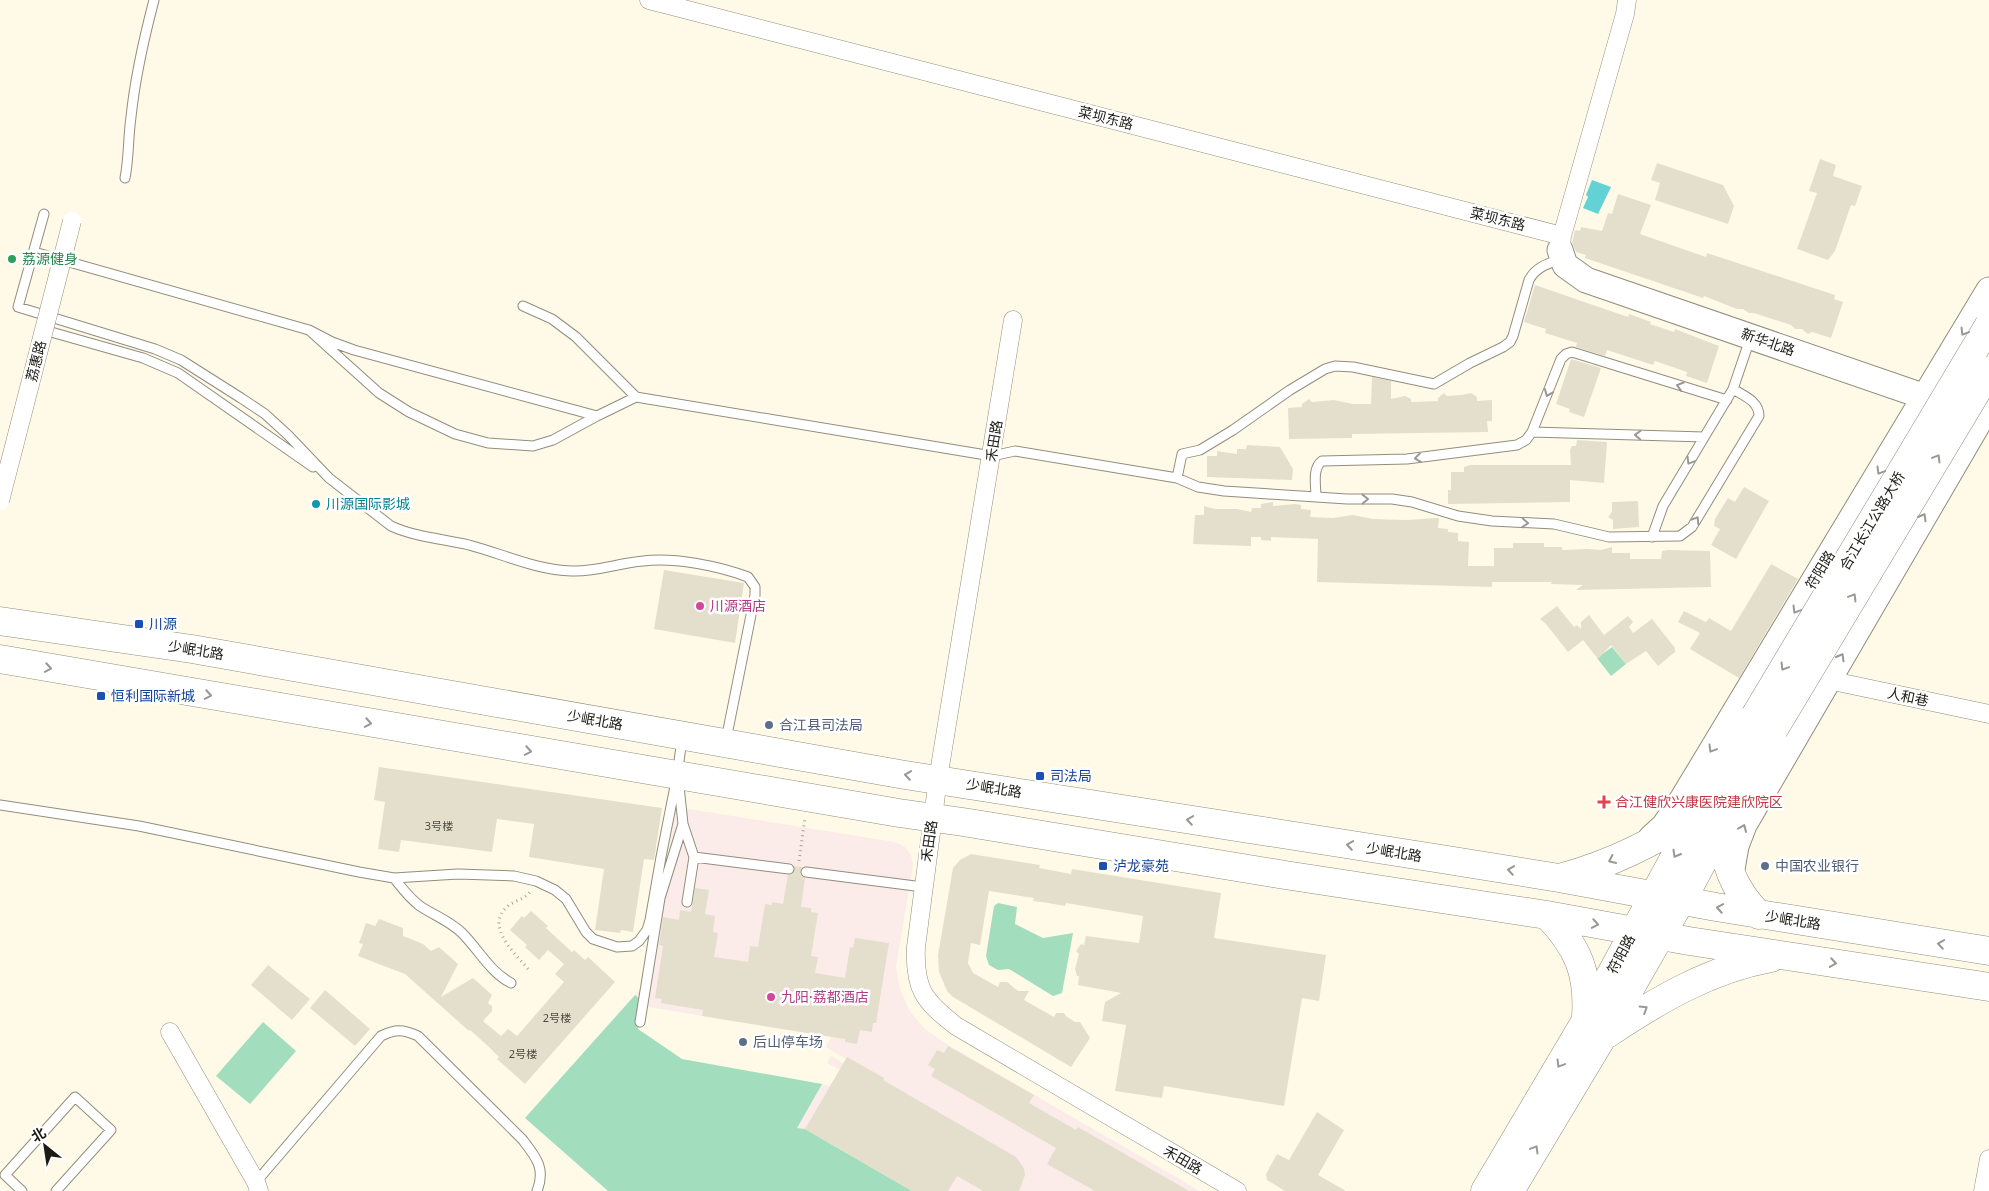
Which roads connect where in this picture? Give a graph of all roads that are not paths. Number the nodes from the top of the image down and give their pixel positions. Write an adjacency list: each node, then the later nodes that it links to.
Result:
1 (154, 0): 4 (lane)
2 (649, 0): 7 (street, 菜坝东路)
3 (1627, 0): 7 (street)
4 (125, 178)
5 (44, 214): 8 (lane)
6 (72, 221): 13 (street, 荔惠路, bridge)
7 (1561, 248): 15 (street, 新华北路); 29 (lane)
8 (34, 252): 14 (lane); 28 (lane)
9 (1989, 290): 19 (street, 符阳路, one-way to 19)
10 (523, 306): 18 (lane)
11 (1013, 320): 27 (street, 禾田路)
12 (1989, 325): 37 (main road, 合江长江公路大桥, one-way to 37, bridge)
13 (44, 330): 28 (lane); 31 (street, 荔惠路, bridge)
14 (310, 330): 22 (lane); 22 (lane)
15 (1751, 336): 17 (lane); 19 (street, 新华北路)
16 (1989, 371): 37 (main road, 合江长江公路大桥, one-way to 16, bridge)
17 (1733, 389): 20 (lane); 32 (lane, one-way to 17)
18 (636, 396): 22 (lane); 27 (lane)
19 (1925, 396): 21 (street, 新华北路); 23 (street, 符阳路)
20 (1727, 400): 24 (lane, one-way to 24); 25 (lane)
21 (1986, 414): 26 (street)
22 (597, 416)
23 (1911, 418): 26 (street); 46 (street, 符阳路, one-way to 46)
24 (1532, 432): 25 (lane, one-way to 24); 30 (lane, one-way to 30)
25 (1704, 437): 32 (lane, one-way to 32)
26 (1962, 451): 35 (street, one-way to 26)
27 (992, 456): 29 (lane); 41 (street, 禾田路)
28 (329, 478): 39 (lane)
29 (1177, 478): 30 (lane)
30 (1316, 497): 32 (lane, one-way to 32)
31 (0, 501)
32 (1652, 537)
33 (0, 621): 38 (main road, 少岷北路)
34 (0, 659): 40 (main road, one-way to 40)
35 (1828, 680): 36 (street, 人和巷); 51 (street, one-way to 35)
36 (1989, 714)
37 (1764, 723): 44 (main road, 符阳路)
38 (683, 736): 39 (main road, 少岷北路); 40 (lane)
39 (726, 742): 41 (main road, 少岷北路, one-way to 39)
40 (678, 776): 43 (main road); 45 (lane); 52 (lane)
41 (938, 780): 43 (street, 禾田路); 48 (main road, 少岷北路, one-way to 41)
42 (0, 805): 52 (lane)
43 (932, 818): 54 (street, 禾田路); 56 (main road)
44 (1711, 819): 46 (main road); 51 (main road); 55 (main road, 符阳路, one-way to 55); 57 (main road, 符阳路)
45 (683, 824): 47 (lane); 68 (lane)
46 (1644, 844): 53 (main road, one-way to 53)
47 (694, 857): 49 (lane); 58 (lane)
48 (1435, 858): 53 (main road, 少岷北路, one-way to 48); 56 (main road)
49 (789, 869)
50 (806, 872): 54 (lane)
51 (1731, 875): 59 (main road)
52 (394, 878): 66 (lane)
53 (1559, 878): 55 (main road, 少岷北路)
54 (923, 887): 76 (street, 禾田路)
55 (1653, 896): 57 (main road, 少岷北路); 61 (main road, 符阳路)
56 (1429, 897): 60 (main road)
57 (1681, 901): 59 (main road, 少岷北路, one-way to 57); 61 (main road, 符阳路)
58 (687, 902)
59 (1759, 914): 62 (main road, 少岷北路)
60 (1547, 915): 61 (main road, one-way to 61); 69 (main road)
61 (1647, 933): 64 (main road); 69 (main road, 符阳路)
62 (1890, 936): 63 (main road, 少岷北路, one-way to 62); 65 (main road)
63 (1989, 951)
64 (1785, 956): 65 (main road, one-way to 65); 69 (main road, one-way to 64)
65 (1883, 971): 67 (main road)
66 (511, 983)
67 (1989, 987)
68 (640, 1022)
69 (1594, 1029): 77 (main road, 符阳路, one-way to 77); 78 (main road, 符阳路, one-way to 69)
70 (170, 1032): 72 (street)
71 (1989, 1159): 79 (street)
72 (258, 1186): 75 (lane)
73 (22, 1191): 74 (lane)
74 (56, 1191)
75 (537, 1191)
76 (1237, 1191)
77 (1485, 1191)
78 (1510, 1191)
79 (1983, 1191)

